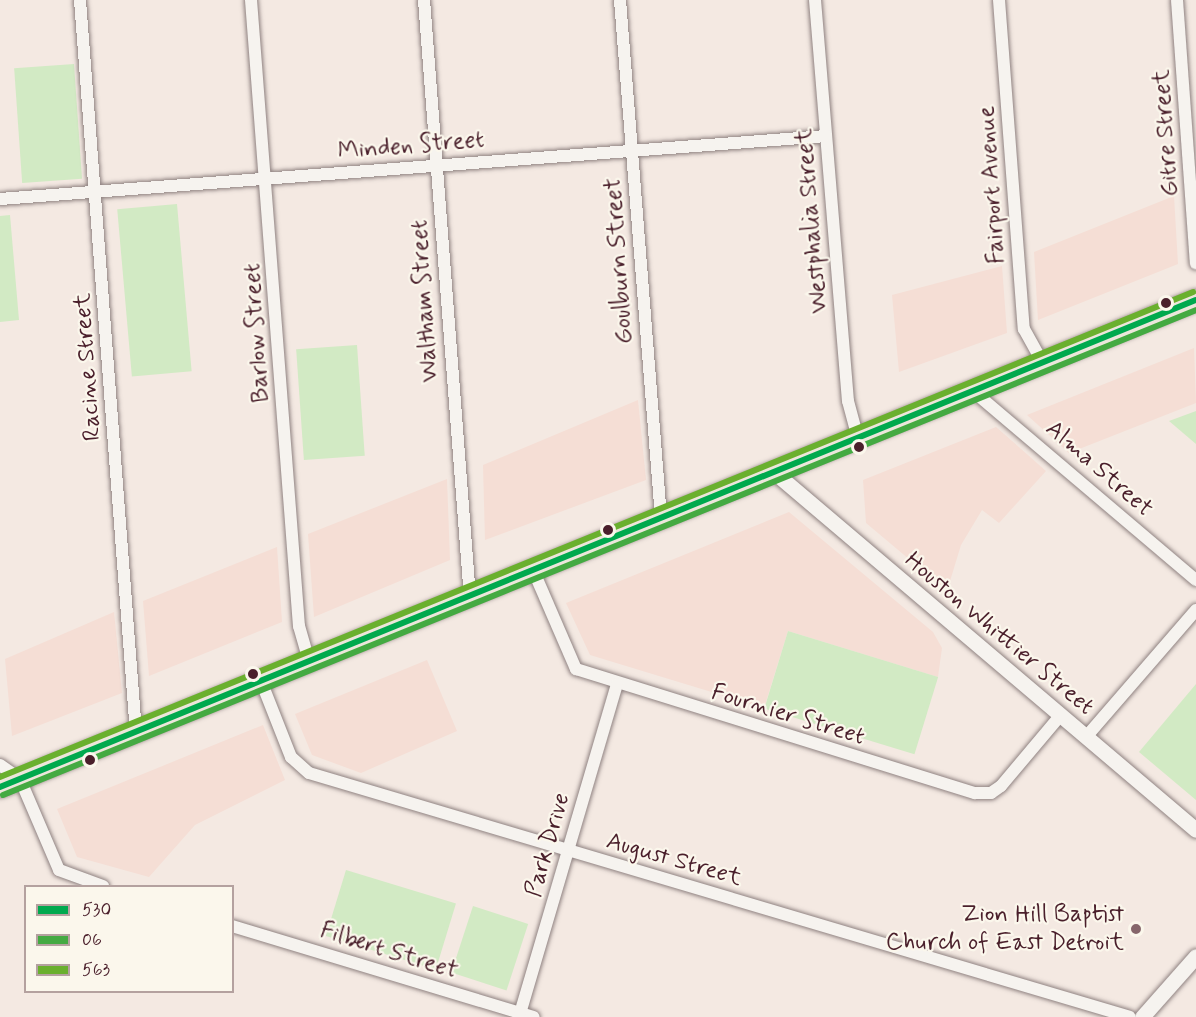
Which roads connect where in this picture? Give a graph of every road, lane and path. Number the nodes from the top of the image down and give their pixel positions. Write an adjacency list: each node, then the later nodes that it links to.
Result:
1 (80, 0): 12 (street, Racine Street)
2 (251, 0): 11 (street, Barlow Street)
3 (424, 0): 10 (street, Waltham Street)
4 (620, 0): 9 (street, Goulburn Street)
5 (815, 0): 8 (street, Westphalia Street)
6 (999, 0): 16 (street, Fairport Avenue)
7 (1177, 0): 14 (street, Gitre Street)
8 (826, 136): 9 (street, Minden Street); 18 (street, Westphalia Street)
9 (632, 147): 10 (street, Minden Street); 20 (street, Goulburn Street)
10 (438, 165): 11 (street, Minden Street); 23 (street, Waltham Street)
11 (266, 181): 12 (street, Minden Street); 25 (street, Barlow Street)
12 (95, 191): 13 (street, Minden Street); 29 (street, Racine Street)
13 (0, 199)
14 (1196, 263)
15 (1196, 300): 16 (main road)
16 (1042, 362): 17 (main road)
17 (973, 391): 18 (main road); 22 (street, Alma Street)
18 (858, 438): 19 (main road)
19 (774, 472): 20 (main road); 28 (street, Houston Whittier Street)
20 (661, 518): 21 (main road)
21 (534, 572): 23 (main road); 27 (street, Fournier Street)
22 (1196, 580)
23 (470, 598): 25 (main road)
24 (1196, 610): 30 (street)
25 (309, 662): 26 (main road)
26 (261, 681): 29 (main road); 35 (street, August Street)
27 (617, 684): 28 (street, Fournier Street); 35 (street, Park Drive)
28 (1060, 716): 30 (street, Houston Whittier Street)
29 (136, 732): 32 (main road)
30 (1086, 737): 34 (street, Houston Whittier Street)
31 (0, 765): 32 (street)
32 (20, 779): 33 (main road); 36 (street)
33 (0, 787)
34 (1196, 830)
35 (568, 850): 39 (street, Park Drive); 41 (street, August Street)
36 (100, 885)
37 (234, 927): 39 (street, Filbert Street)
38 (1196, 956): 42 (street)
39 (520, 1015): 40 (street, Filbert Street)
40 (534, 1017)
41 (1130, 1017)
42 (1142, 1017)

